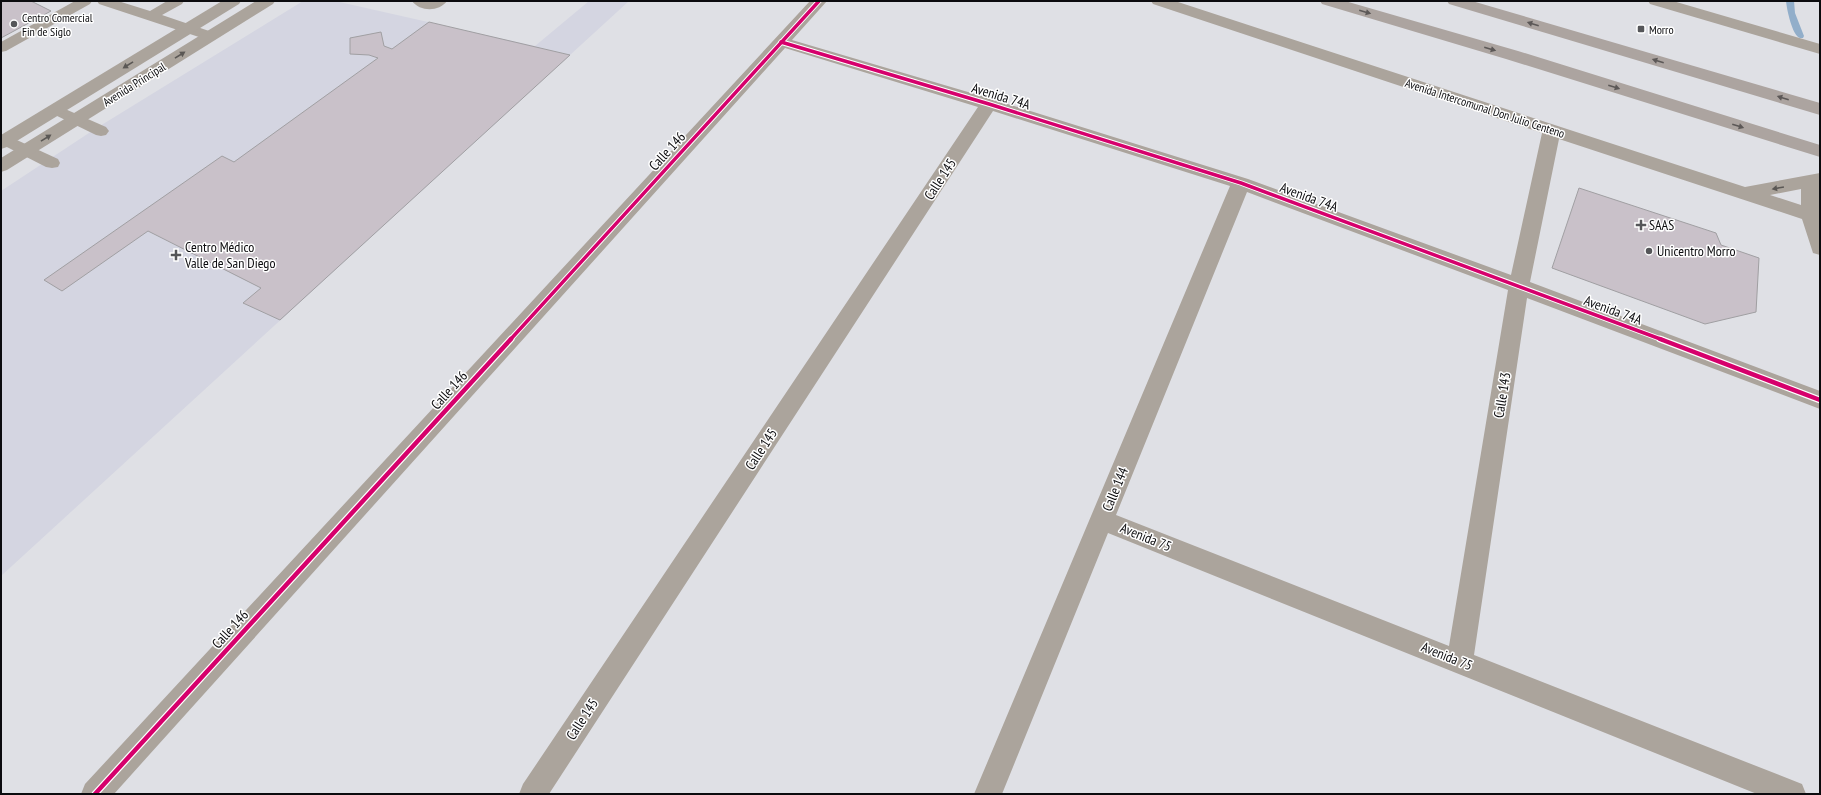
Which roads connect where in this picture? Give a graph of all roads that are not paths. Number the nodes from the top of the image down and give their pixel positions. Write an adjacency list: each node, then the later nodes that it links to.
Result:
1 (85, 1): 17 (lane)
2 (104, 1): 13 (lane)
3 (177, 1): 13 (lane)
4 (233, 1): 14 (street, Avenida Principal)
5 (267, 1): 15 (street, Avenida Principal)
6 (419, 1): 7 (lane)
7 (440, 1)
8 (819, 1): 16 (street, Calle 146)
9 (1159, 1): 23 (street, Avenida Intercomunal Don Julio Centeno)
10 (1328, 1): 27 (main road, one-way to 27)
11 (1455, 1): 20 (main road, one-way to 11)
12 (1656, 1): 18 (street)
13 (151, 16): 14 (lane)
14 (188, 28): 15 (lane); 21 (street, Avenida Principal, one-way to 21)
15 (210, 36): 22 (street, Avenida Principal, one-way to 15)
16 (781, 42): 19 (street, Avenida 74A); 39 (street, Calle 146)
17 (1, 48)
18 (1820, 49)
19 (990, 104): 31 (street, Avenida 74A); 40 (street, Calle 145)
20 (1820, 109)
21 (56, 110): 22 (lane); 25 (street, Avenida Principal)
22 (76, 120): 24 (lane); 26 (street, Avenida Principal, one-way to 22)
23 (1552, 130): 32 (street, Avenida Intercomunal Don Julio Centeno); 35 (street, Calle 143)
24 (101, 131)
25 (3, 141): 26 (lane)
26 (27, 150): 28 (lane); 29 (street, Avenida Principal)
27 (1820, 151)
28 (52, 163)
29 (1, 166)
30 (1816, 180): 32 (street, one-way to 32); 33 (street)
31 (1241, 183): 35 (street, Avenida 74A); 37 (street, Calle 144)
32 (1744, 193): 33 (street, Avenida Intercomunal Don Julio Centeno)
33 (1810, 216): 34 (street)
34 (1820, 248)
35 (1519, 286): 36 (street, Avenida 74A); 38 (street, Calle 143)
36 (1820, 400)
37 (1102, 520): 38 (street, Avenida 75); 41 (street, Calle 144)
38 (1460, 661): 42 (street, Avenida 75)
39 (95, 794)
40 (533, 794)
41 (988, 794)
42 (1792, 794)

